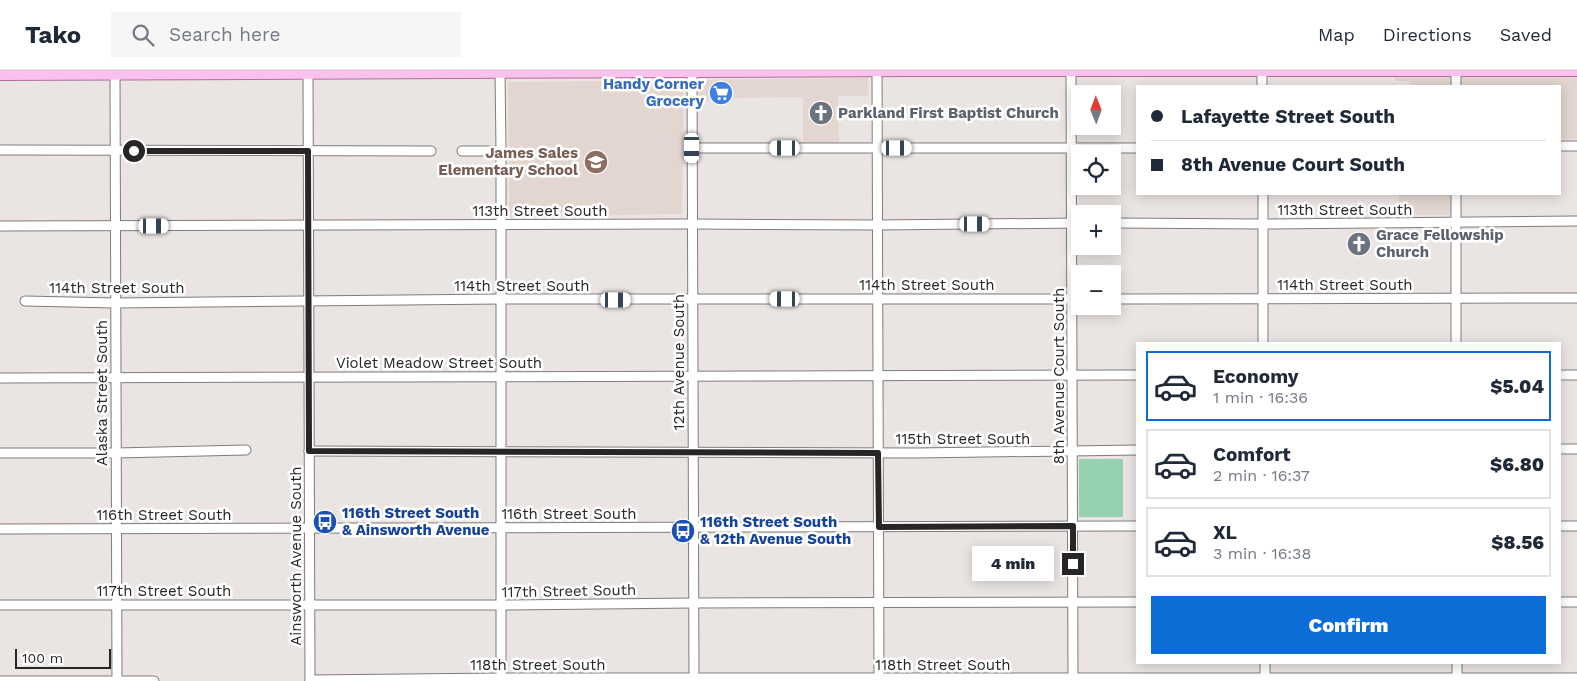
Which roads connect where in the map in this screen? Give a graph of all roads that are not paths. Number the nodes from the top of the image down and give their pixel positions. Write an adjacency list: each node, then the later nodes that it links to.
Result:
1 (500, 71): 8 (main road); 10 (main road); 28 (street)
2 (743, 71): 9 (main road); 10 (main road)
3 (916, 71): 4 (main road); 9 (main road)
4 (1071, 71): 5 (main road); 15 (street, 8th Avenue Court South)
5 (1262, 71): 6 (main road); 13 (street)
6 (1456, 71): 7 (main road); 14 (street)
7 (1577, 71)
8 (308, 72): 12 (main road); 25 (street, Ainsworth Avenue South)
9 (877, 72): 19 (street)
10 (692, 73): 18 (street, 12th Avenue South)
11 (0, 75): 12 (main road)
12 (115, 75): 24 (street, Alaska Street South)
13 (1262, 85)
14 (1456, 85)
15 (1072, 145)
16 (1561, 146): 17 (street)
17 (1577, 146)
18 (692, 148): 19 (street); 35 (street, 12th Avenue South)
19 (878, 148): 20 (street); 38 (street)
20 (1071, 148)
21 (1121, 148): 22 (street)
22 (1136, 148)
23 (0, 150): 24 (street)
24 (115, 151): 25 (street); 41 (street, Alaska Street South)
25 (308, 151): 26 (street); 40 (street, Ainsworth Avenue South)
26 (432, 151)
27 (462, 151): 28 (street)
28 (502, 151): 37 (street)
29 (1263, 195): 36 (street)
30 (1456, 195): 34 (street)
31 (1577, 221): 34 (street, 113th Street South)
32 (1071, 223): 38 (street, 113th Street South)
33 (1121, 223): 36 (street, 113th Street South)
34 (1457, 223): 36 (street, 113th Street South); 48 (street)
35 (692, 224): 37 (street, 113th Street South); 38 (street, 113th Street South); 44 (street, 12th Avenue South)
36 (1263, 224): 42 (street)
37 (502, 225): 40 (street, 113th Street South); 49 (street)
38 (878, 225): 45 (street)
39 (0, 226): 41 (street, 113th Street South)
40 (308, 226): 41 (street, 113th Street South); 51 (street, Ainsworth Avenue South)
41 (115, 227): 52 (street, Alaska Street South)
42 (1263, 298): 47 (street, 114th Street South); 48 (street, 114th Street South); 54 (street)
43 (1577, 298): 48 (street, 114th Street South)
44 (693, 299): 45 (street, 114th Street South); 49 (street, 114th Street South); 60 (street, 12th Avenue South)
45 (878, 299): 46 (street, 114th Street South); 61 (street)
46 (1071, 299)
47 (1121, 299)
48 (1456, 299): 55 (street)
49 (502, 300): 51 (street, 114th Street South); 59 (street)
50 (25, 301): 52 (street, 114th Street South)
51 (309, 301): 52 (street, 114th Street South); 63 (street, Ainsworth Avenue South)
52 (115, 303): 65 (street, Alaska Street South)
53 (1075, 315): 62 (street, 8th Avenue Court South)
54 (1263, 342)
55 (1456, 342)
56 (1577, 374): 58 (street)
57 (1136, 375): 62 (street, Violet Meadow Street South)
58 (1561, 375)
59 (502, 376): 60 (street, Violet Meadow Street South); 63 (street, Violet Meadow Street South); 75 (street)
60 (693, 376): 61 (street, Violet Meadow Street South); 72 (street, 12th Avenue South)
61 (878, 376): 62 (street, Violet Meadow Street South); 76 (street)
62 (1072, 376): 71 (street, 8th Avenue Court South)
63 (309, 377): 65 (street, Violet Meadow Street South); 70 (street, Ainsworth Avenue South)
64 (0, 378): 65 (street, Violet Meadow Street South)
65 (116, 378): 74 (street, Alaska Street South)
66 (1561, 449): 67 (street)
67 (1577, 449)
68 (246, 450): 74 (street)
69 (1136, 450): 71 (street, 115th Street South)
70 (309, 451): 75 (street, 115th Street South); 83 (street, Ainsworth Avenue South)
71 (1073, 451): 76 (street, 115th Street South); 77 (street, 8th Avenue Court South)
72 (693, 452): 75 (street, 115th Street South); 76 (street, 115th Street South); 81 (street, 12th Avenue South)
73 (0, 453): 74 (street)
74 (116, 453): 86 (street, Alaska Street South)
75 (502, 453): 84 (street)
76 (878, 453): 82 (street)
77 (1073, 526): 78 (street, 116th Street South); 82 (street, 116th Street South); 88 (street, 8th Avenue Court South)
78 (1136, 526)
79 (1561, 526): 80 (street)
80 (1577, 526)
81 (693, 527): 82 (street, 116th Street South); 84 (street, 116th Street South); 92 (street, 12th Avenue South)
82 (879, 527): 87 (street)
83 (309, 528): 84 (street, 116th Street South); 86 (street, 116th Street South); 95 (street, Ainsworth Avenue South)
84 (502, 528): 96 (street)
85 (0, 529): 86 (street, 116th Street South)
86 (116, 529): 94 (street, Alaska Street South)
87 (879, 602): 88 (street, 117th Street South); 92 (street, 117th Street South); 103 (street)
88 (1073, 602): 89 (street, 117th Street South); 104 (street, 8th Avenue Court South)
89 (1136, 602)
90 (1561, 602): 91 (street)
91 (1577, 602)
92 (693, 603): 96 (street, 117th Street South); 102 (street, 12th Avenue South)
93 (0, 605): 94 (street, 117th Street South)
94 (116, 605): 95 (street, 117th Street South); 108 (street, Alaska Street South)
95 (309, 605): 96 (street, 117th Street South); 100 (street, Ainsworth Avenue South)
96 (502, 605): 101 (street)
97 (1265, 664): 105 (street)
98 (1457, 664): 106 (street)
99 (1577, 678): 106 (street, 118th Street South)
100 (310, 680): 101 (street, 118th Street South)
101 (501, 680): 102 (street, 118th Street South)
102 (694, 680): 103 (street, 118th Street South)
103 (879, 680): 104 (street, 118th Street South)
104 (1073, 680): 105 (street, 118th Street South)
105 (1265, 680): 106 (street, 118th Street South)
106 (1457, 680)
107 (0, 681): 108 (street)
108 (116, 681): 109 (street)
109 (154, 681)

